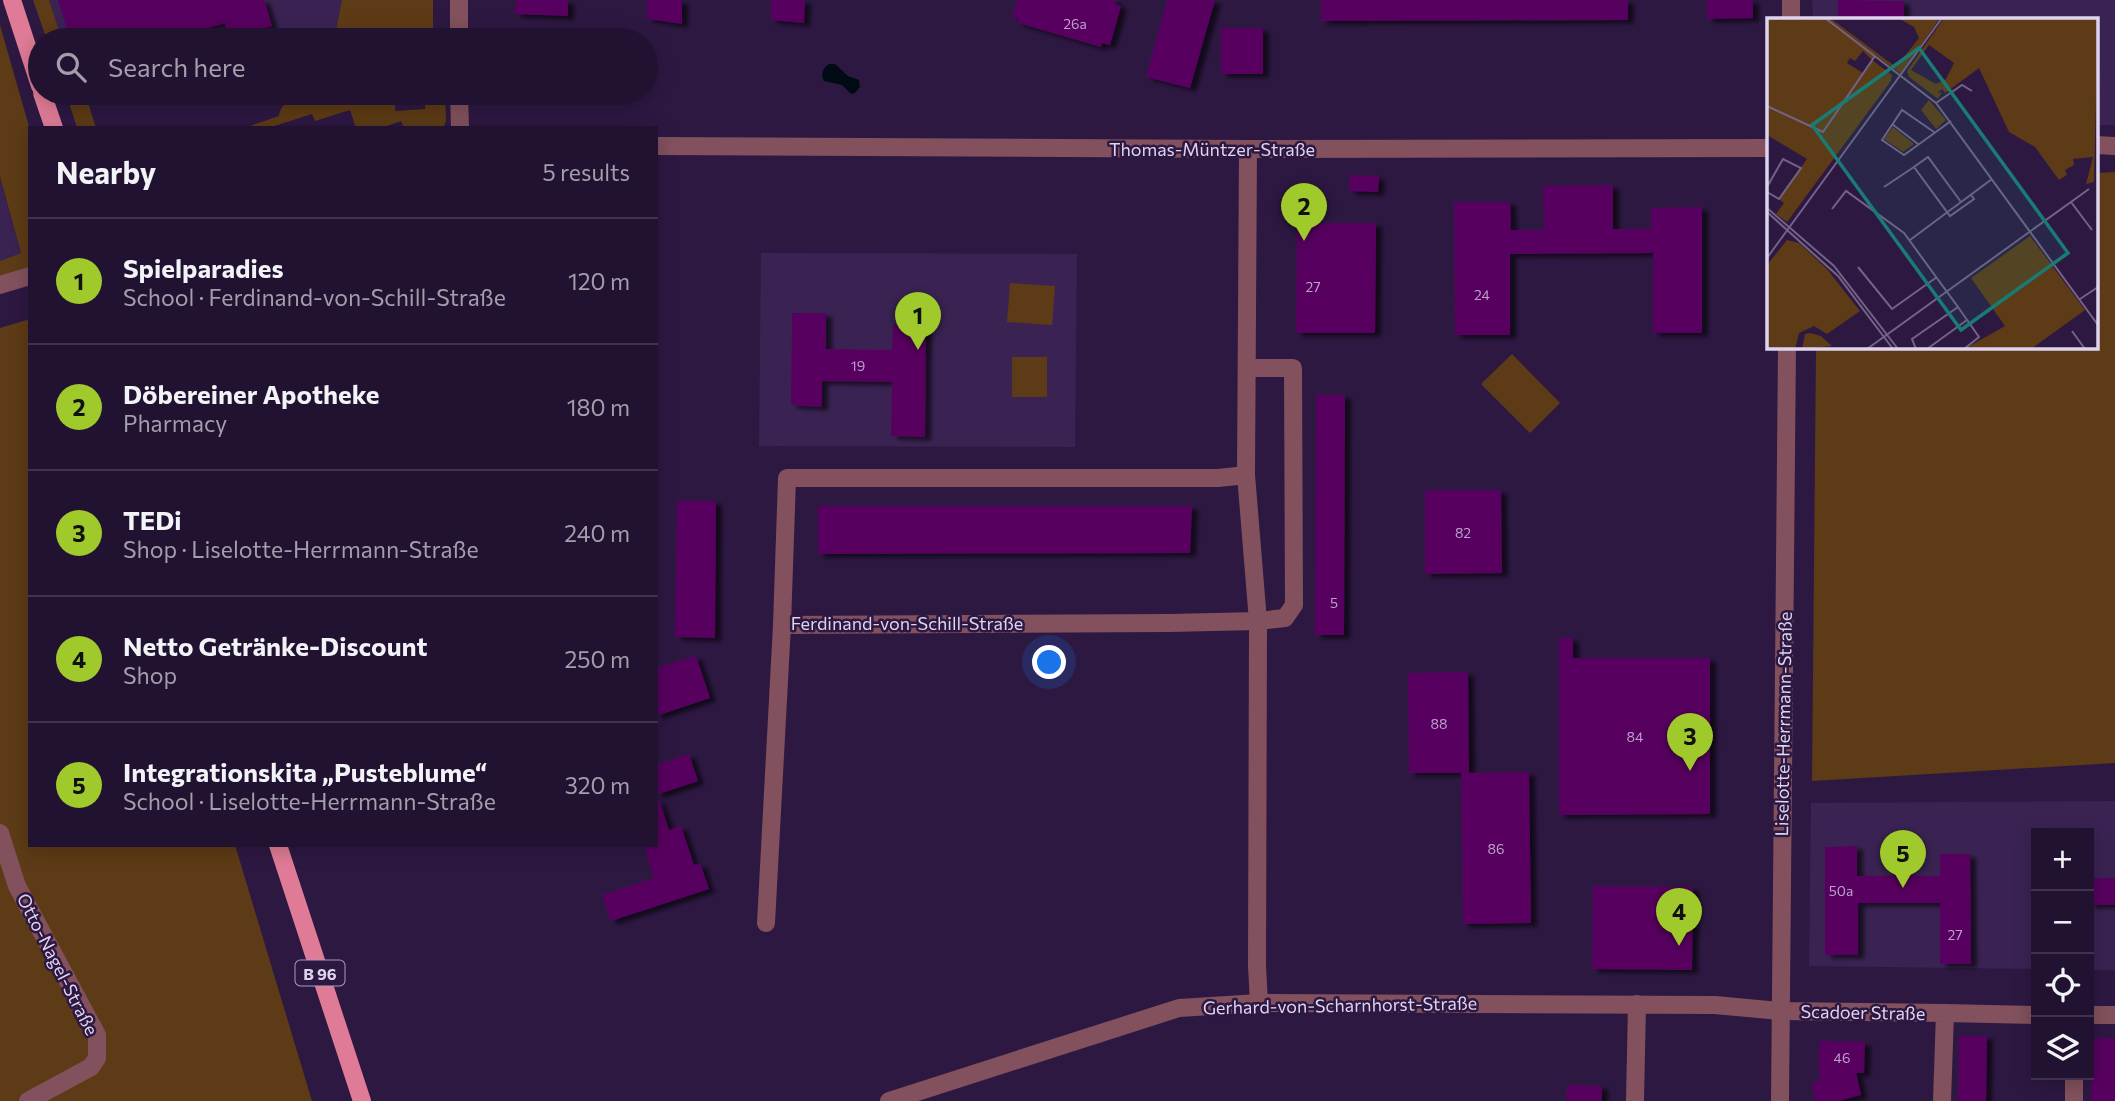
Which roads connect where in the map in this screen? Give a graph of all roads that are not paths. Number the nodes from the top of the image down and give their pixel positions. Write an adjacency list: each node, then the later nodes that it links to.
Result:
1 (12, 0): 6 (main road)
2 (459, 0): 5 (street)
3 (1791, 0): 4 (street)
4 (1791, 18)
5 (459, 28)
6 (28, 49)
7 (46, 105): 9 (main road)
8 (459, 105): 10 (street)
9 (53, 126)
10 (460, 126)
11 (658, 146): 13 (street, Thomas-Müntzer-Straße)
12 (1767, 148): 13 (street, Thomas-Müntzer-Straße)
13 (1248, 149): 17 (street)
14 (28, 277): 15 (street)
15 (0, 285)
16 (1787, 348): 26 (street, Liselotte-Herrmann-Straße)
17 (1248, 368): 18 (street); 19 (street, Ferdinand-von-Schill-Straße)
18 (1246, 475): 19 (street); 20 (street, Ferdinand-von-Schill-Straße)
19 (1258, 621): 20 (street, Ferdinand-von-Schill-Straße); 24 (street)
20 (782, 625): 23 (street)
21 (0, 833): 32 (street, Otto-Nagel-Straße)
22 (279, 847): 33 (main road, B 96)
23 (766, 923)
24 (1259, 1003): 25 (street, Gerhard-von-Scharnhorst-Straße); 34 (street, Gerhard-von-Scharnhorst-Straße)
25 (1637, 1004): 26 (street, Gerhard-von-Scharnhorst-Straße); 35 (street)
26 (1780, 1011): 27 (street, Scadoer Straße); 36 (street, Liselotte-Herrmann-Straße)
27 (1945, 1013): 28 (street, Scadoer Straße); 37 (street, Scadoer Straße)
28 (2031, 1015)
29 (2094, 1015): 30 (street)
30 (2115, 1015)
31 (2074, 1080): 38 (street)
32 (28, 1101)
33 (362, 1101)
34 (889, 1101)
35 (1635, 1101)
36 (1780, 1101)
37 (1942, 1101)
38 (2074, 1101)

